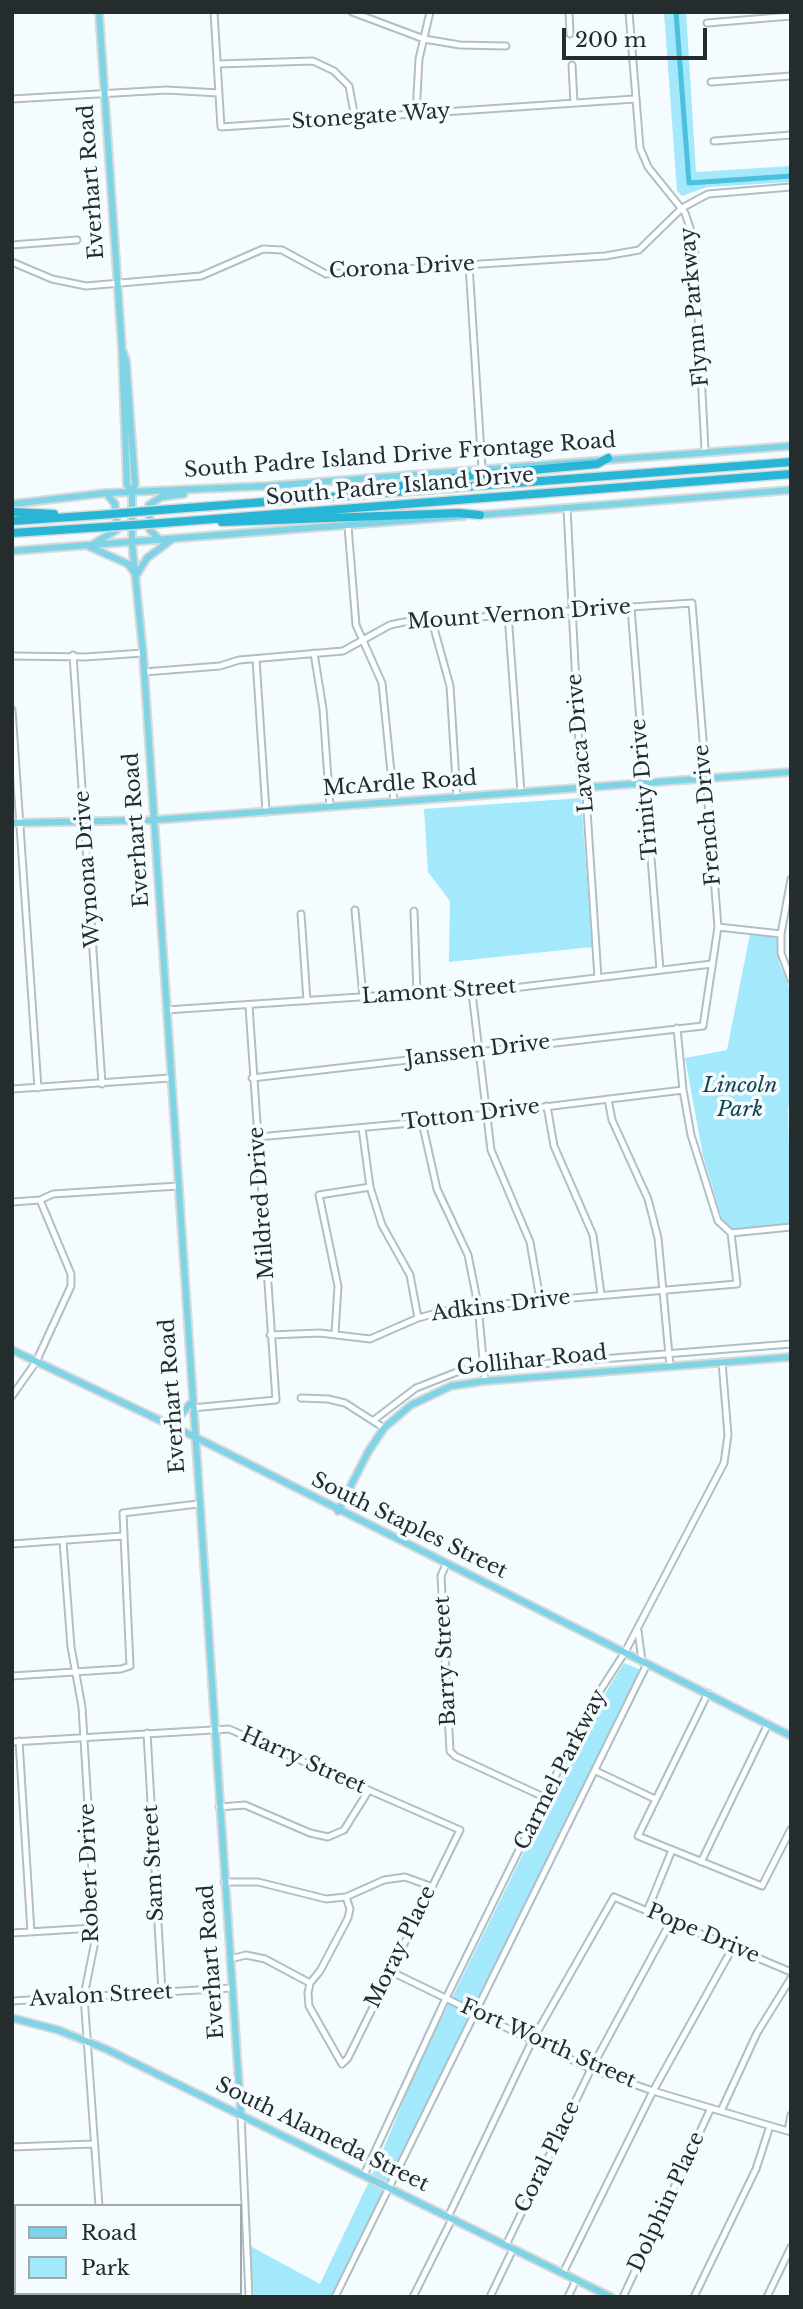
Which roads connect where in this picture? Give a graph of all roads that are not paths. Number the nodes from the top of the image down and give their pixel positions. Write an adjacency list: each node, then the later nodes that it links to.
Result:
1 (99, 12): 16 (main road, Everhart Road)
2 (214, 12): 12 (street, Stonegate Way)
3 (352, 12): 10 (street)
4 (430, 12): 10 (street)
5 (569, 12): 9 (street)
6 (629, 12): 19 (street, Flynn Parkway)
7 (791, 16): 8 (street)
8 (707, 23)
9 (570, 34)
10 (424, 39): 11 (street); 21 (street)
11 (506, 46)
12 (218, 64): 17 (street, Stonegate Way); 22 (street)
13 (572, 65): 20 (street)
14 (791, 76): 15 (street)
15 (711, 82)
16 (103, 93): 17 (street); 18 (street); 31 (main road, Everhart Road)
17 (219, 93): 22 (street, Stonegate Way)
18 (12, 99)
19 (635, 99): 20 (street, Stonegate Way); 26 (street, Flynn Parkway)
20 (574, 103): 21 (street, Stonegate Way)
21 (416, 114): 22 (street, Stonegate Way)
22 (355, 118)
23 (791, 135): 24 (street)
24 (713, 141)
25 (791, 187): 26 (street)
26 (682, 208): 30 (street, Corona Drive); 33 (street, Flynn Parkway)
27 (77, 240): 28 (street)
28 (12, 245)
29 (12, 262): 31 (street, Corona Drive)
30 (469, 265): 31 (street, Corona Drive); 36 (street)
31 (118, 284): 41 (main road, Everhart Road)
32 (791, 446): 33 (main road, South Padre Island Drive Frontage Road)
33 (705, 450): 34 (main road, South Padre Island Drive Frontage Road)
34 (608, 458): 36 (main road, South Padre Island Drive Frontage Road); 42 (highway)
35 (791, 462): 42 (highway, South Padre Island Drive)
36 (482, 469): 38 (main road, South Padre Island Drive Frontage Road)
37 (791, 474): 48 (highway, South Padre Island Drive)
38 (220, 489): 41 (main road, South Padre Island Drive Frontage Road); 53 (main road)
39 (791, 490): 44 (main road)
40 (106, 493): 41 (main road, South Padre Island Drive Frontage Road); 43 (main road, South Padre Island Drive Frontage Road); 55 (main road)
41 (132, 493): 54 (main road, Everhart Road)
42 (374, 494): 46 (highway, South Padre Island Drive, bridge)
43 (12, 504)
44 (567, 508): 47 (main road); 60 (street, Lavaca Drive)
45 (12, 512): 46 (highway)
46 (97, 515): 49 (highway, South Padre Island Drive)
47 (480, 515): 48 (highway); 50 (main road)
48 (209, 520): 51 (highway, South Padre Island Drive, bridge)
49 (12, 521)
50 (348, 526): 52 (main road); 63 (street)
51 (12, 534)
52 (172, 539): 53 (main road); 57 (main road)
53 (160, 540): 54 (main road)
54 (132, 543): 55 (main road); 57 (main road, Everhart Road)
55 (88, 546): 56 (main road); 57 (main road)
56 (12, 551)
57 (136, 576): 64 (main road, Everhart Road)
58 (692, 603): 59 (street, Mount Vernon Drive); 73 (street, French Drive)
59 (631, 608): 60 (street, Mount Vernon Drive); 74 (street, Trinity Drive)
60 (571, 612): 61 (street, Mount Vernon Drive); 75 (street, Lavaca Drive)
61 (508, 614): 62 (street, Mount Vernon Drive); 76 (street)
62 (432, 621): 63 (street, Mount Vernon Drive); 77 (street)
63 (364, 641): 65 (street, Mount Vernon Drive); 78 (street)
64 (143, 653): 66 (street); 69 (main road, Everhart Road)
65 (314, 653): 68 (street, Mount Vernon Drive); 79 (street)
66 (73, 655): 67 (street); 82 (street, Wynona Drive)
67 (12, 656)
68 (256, 659): 69 (street, Mount Vernon Drive); 80 (street)
69 (144, 672): 81 (main road, Everhart Road)
70 (12, 710): 71 (street)
71 (13, 720): 84 (street)
72 (791, 772): 73 (main road, McArdle Road)
73 (705, 778): 74 (main road, McArdle Road); 89 (street, French Drive)
74 (644, 783): 75 (main road, McArdle Road); 92 (street, Trinity Drive)
75 (583, 788): 76 (main road, McArdle Road); 93 (street, Lavaca Drive)
76 (521, 792): 77 (main road, McArdle Road)
77 (457, 797): 78 (main road, McArdle Road)
78 (394, 802): 79 (main road, McArdle Road)
79 (330, 807): 80 (main road, McArdle Road)
80 (266, 812): 81 (main road, McArdle Road)
81 (153, 820): 82 (main road, McArdle Road); 100 (main road, Everhart Road)
82 (86, 822): 84 (main road, McArdle Road); 106 (street, Wynona Drive)
83 (12, 823): 84 (main road, McArdle Road)
84 (21, 823): 107 (street)
85 (791, 879): 90 (street)
86 (355, 909): 97 (street)
87 (414, 911): 96 (street)
88 (301, 914): 98 (street)
89 (718, 927): 90 (street); 91 (street, French Drive)
90 (780, 934): 94 (street)
91 (712, 964): 92 (street, Lamont Street); 101 (street, French Drive)
92 (660, 970): 93 (street, Lamont Street)
93 (598, 978): 95 (street, Lamont Street)
94 (791, 980)
95 (472, 993): 96 (street, Lamont Street); 103 (street)
96 (417, 994): 97 (street, Lamont Street)
97 (363, 997): 98 (street, Lamont Street)
98 (307, 1001): 99 (street, Lamont Street)
99 (249, 1006): 100 (street, Lamont Street); 105 (street, Mildred Drive)
100 (166, 1010): 104 (main road, Everhart Road)
101 (703, 1026): 102 (street, Janssen Drive)
102 (677, 1028): 103 (street, Janssen Drive); 109 (street)
103 (479, 1050): 105 (street, Janssen Drive); 112 (street)
104 (170, 1078): 106 (street); 116 (main road, Everhart Road)
105 (252, 1078): 115 (street, Mildred Drive)
106 (102, 1084): 107 (street)
107 (38, 1088): 108 (street)
108 (12, 1089)
109 (683, 1090): 110 (street, Totton Drive); 121 (street)
110 (608, 1098): 111 (street, Totton Drive); 122 (street)
111 (547, 1106): 112 (street, Totton Drive); 123 (street)
112 (486, 1112): 113 (street, Totton Drive); 124 (street)
113 (422, 1122): 114 (street, Totton Drive); 125 (street)
114 (362, 1128): 115 (street, Totton Drive); 117 (street)
115 (258, 1138): 128 (street, Mildred Drive)
116 (178, 1186): 118 (street); 146 (main road, Everhart Road)
117 (370, 1187): 126 (street); 127 (street)
118 (40, 1200): 119 (street); 137 (street)
119 (12, 1202)
120 (791, 1227): 121 (street)
121 (732, 1233): 122 (street, Adkins Drive)
122 (664, 1290): 123 (street, Adkins Drive); 133 (street)
123 (601, 1294): 124 (street, Adkins Drive)
124 (540, 1299): 125 (street, Adkins Drive)
125 (478, 1306): 126 (street, Adkins Drive); 141 (street)
126 (418, 1318): 127 (street, Adkins Drive)
127 (335, 1334): 128 (street, Adkins Drive)
128 (271, 1335): 146 (street, Mildred Drive)
129 (791, 1344): 130 (street)
130 (772, 1346): 132 (street); 135 (street)
131 (12, 1350): 137 (main road, South Staples Street)
132 (708, 1350): 133 (street); 139 (street)
133 (669, 1354): 136 (street); 140 (street)
134 (791, 1357): 135 (main road, Gollihar Road)
135 (773, 1359): 138 (main road, Gollihar Road)
136 (588, 1360): 141 (street); 142 (street)
137 (36, 1362): 144 (street); 148 (main road, South Staples Street)
138 (722, 1362): 139 (main road, Gollihar Road); 157 (street, Carmel Parkway)
139 (709, 1363): 140 (main road, Gollihar Road)
140 (670, 1366): 142 (main road, Gollihar Road)
141 (484, 1368): 143 (street); 147 (street)
142 (589, 1373): 143 (main road, Gollihar Road)
143 (485, 1381): 149 (main road, Gollihar Road)
144 (12, 1396)
145 (302, 1398): 147 (street)
146 (191, 1405): 148 (main road); 150 (main road, Everhart Road)
147 (374, 1420): 149 (street)
148 (171, 1426): 150 (main road, South Staples Street)
149 (384, 1428): 152 (main road, Gollihar Road)
150 (193, 1436): 151 (main road, Everhart Road); 152 (main road, South Staples Street)
151 (198, 1504): 153 (street); 164 (main road, Everhart Road)
152 (338, 1511): 156 (main road, South Staples Street)
153 (123, 1536): 154 (street); 160 (street)
154 (64, 1541): 155 (street); 160 (street, Robert Drive)
155 (12, 1544)
156 (446, 1564): 158 (main road, South Staples Street); 171 (street, Barry Street)
157 (638, 1628): 158 (street, Carmel Parkway); 159 (street)
158 (625, 1652): 159 (main road, South Staples Street); 171 (street, Carmel Parkway)
159 (645, 1662): 162 (main road, South Staples Street); 169 (street, Carmel Parkway)
160 (76, 1671): 161 (street); 167 (street, Robert Drive)
161 (12, 1675)
162 (708, 1693): 163 (main road, South Staples Street); 172 (street)
163 (768, 1724): 166 (main road, South Staples Street); 177 (street)
164 (214, 1729): 165 (street, Harry Street); 170 (street, Harry Street); 173 (main road, Everhart Road)
165 (147, 1733): 167 (street, Harry Street); 193 (street, Sam Street)
166 (791, 1735)
167 (83, 1737): 168 (street, Harry Street); 183 (street, Robert Drive)
168 (16, 1741): 184 (street)
169 (596, 1771): 172 (street); 197 (street, Carmel Parkway)
170 (369, 1790): 173 (street); 175 (street, Harry Street)
171 (546, 1798): 195 (street, Carmel Parkway)
172 (655, 1799): 176 (street)
173 (219, 1807): 178 (main road, Everhart Road)
174 (791, 1829): 177 (street)
175 (460, 1830): 179 (street, Moray Place)
176 (672, 1850): 177 (street); 181 (street)
177 (701, 1862)
178 (224, 1882): 180 (street); 187 (main road, Everhart Road)
179 (430, 1886): 180 (street); 188 (street, Moray Place)
180 (346, 1896): 191 (street)
181 (648, 1909): 182 (street, Pope Drive); 200 (street, Pope Drive)
182 (671, 1921): 186 (street, Pope Drive); 201 (street, Coral Place)
183 (95, 1928): 184 (street); 194 (street, Robert Drive)
184 (31, 1932): 185 (street)
185 (12, 1933)
186 (733, 1947): 189 (street, Pope Drive); 202 (street)
187 (230, 1959): 191 (street); 192 (main road, Everhart Road)
188 (390, 1970): 191 (street, Moray Place); 195 (street, Fort Worth Street)
189 (791, 1972)
190 (791, 1978): 204 (street, Dolphin Place)
191 (310, 1983)
192 (232, 1988): 193 (street, Avalon Street); 205 (main road, Everhart Road)
193 (162, 1992): 194 (street, Avalon Street)
194 (84, 1996): 196 (street, Avalon Street); 199 (street, Robert Drive)
195 (446, 1998): 197 (street, Fort Worth Street); 211 (street, Carmel Parkway)
196 (12, 2001)
197 (476, 2012): 200 (street, Fort Worth Street); 212 (street, Carmel Parkway)
198 (12, 2018): 199 (main road, South Alameda Street)
199 (89, 2041): 205 (main road, South Alameda Street); 209 (street, Robert Drive)
200 (532, 2041): 201 (street, Fort Worth Street); 215 (street)
201 (591, 2068): 202 (street, Fort Worth Street); 217 (street, Coral Place)
202 (653, 2091): 203 (street, Fort Worth Street); 220 (street)
203 (710, 2108): 204 (street, Fort Worth Street); 228 (street, Dolphin Place)
204 (721, 2111): 207 (street, Fort Worth Street)
205 (241, 2115): 211 (main road, South Alameda Street); 214 (street, Everhart Road)
206 (791, 2115): 208 (street)
207 (770, 2126): 208 (street, Fort Worth Street); 229 (street)
208 (789, 2131)
209 (93, 2144): 210 (street); 213 (street, Robert Drive)
210 (12, 2147)
211 (364, 2175): 212 (main road, South Alameda Street)
212 (389, 2188): 215 (main road, South Alameda Street); 223 (street, Carmel Parkway)
213 (99, 2204)
214 (242, 2204)
215 (450, 2218): 217 (main road, South Alameda Street); 224 (street)
216 (242, 2241): 222 (street, Everhart Road)
217 (506, 2245): 219 (main road, South Alameda Street)
218 (791, 2247): 230 (street)
219 (513, 2249): 220 (main road, South Alameda Street); 225 (street)
220 (564, 2273): 221 (main road, South Alameda Street)
221 (576, 2280): 226 (street); 227 (main road, South Alameda Street)
222 (249, 2297)
223 (335, 2297)
224 (413, 2297)
225 (490, 2297)
226 (568, 2297)
227 (611, 2297)
228 (623, 2297)
229 (694, 2297)
230 (767, 2297)

